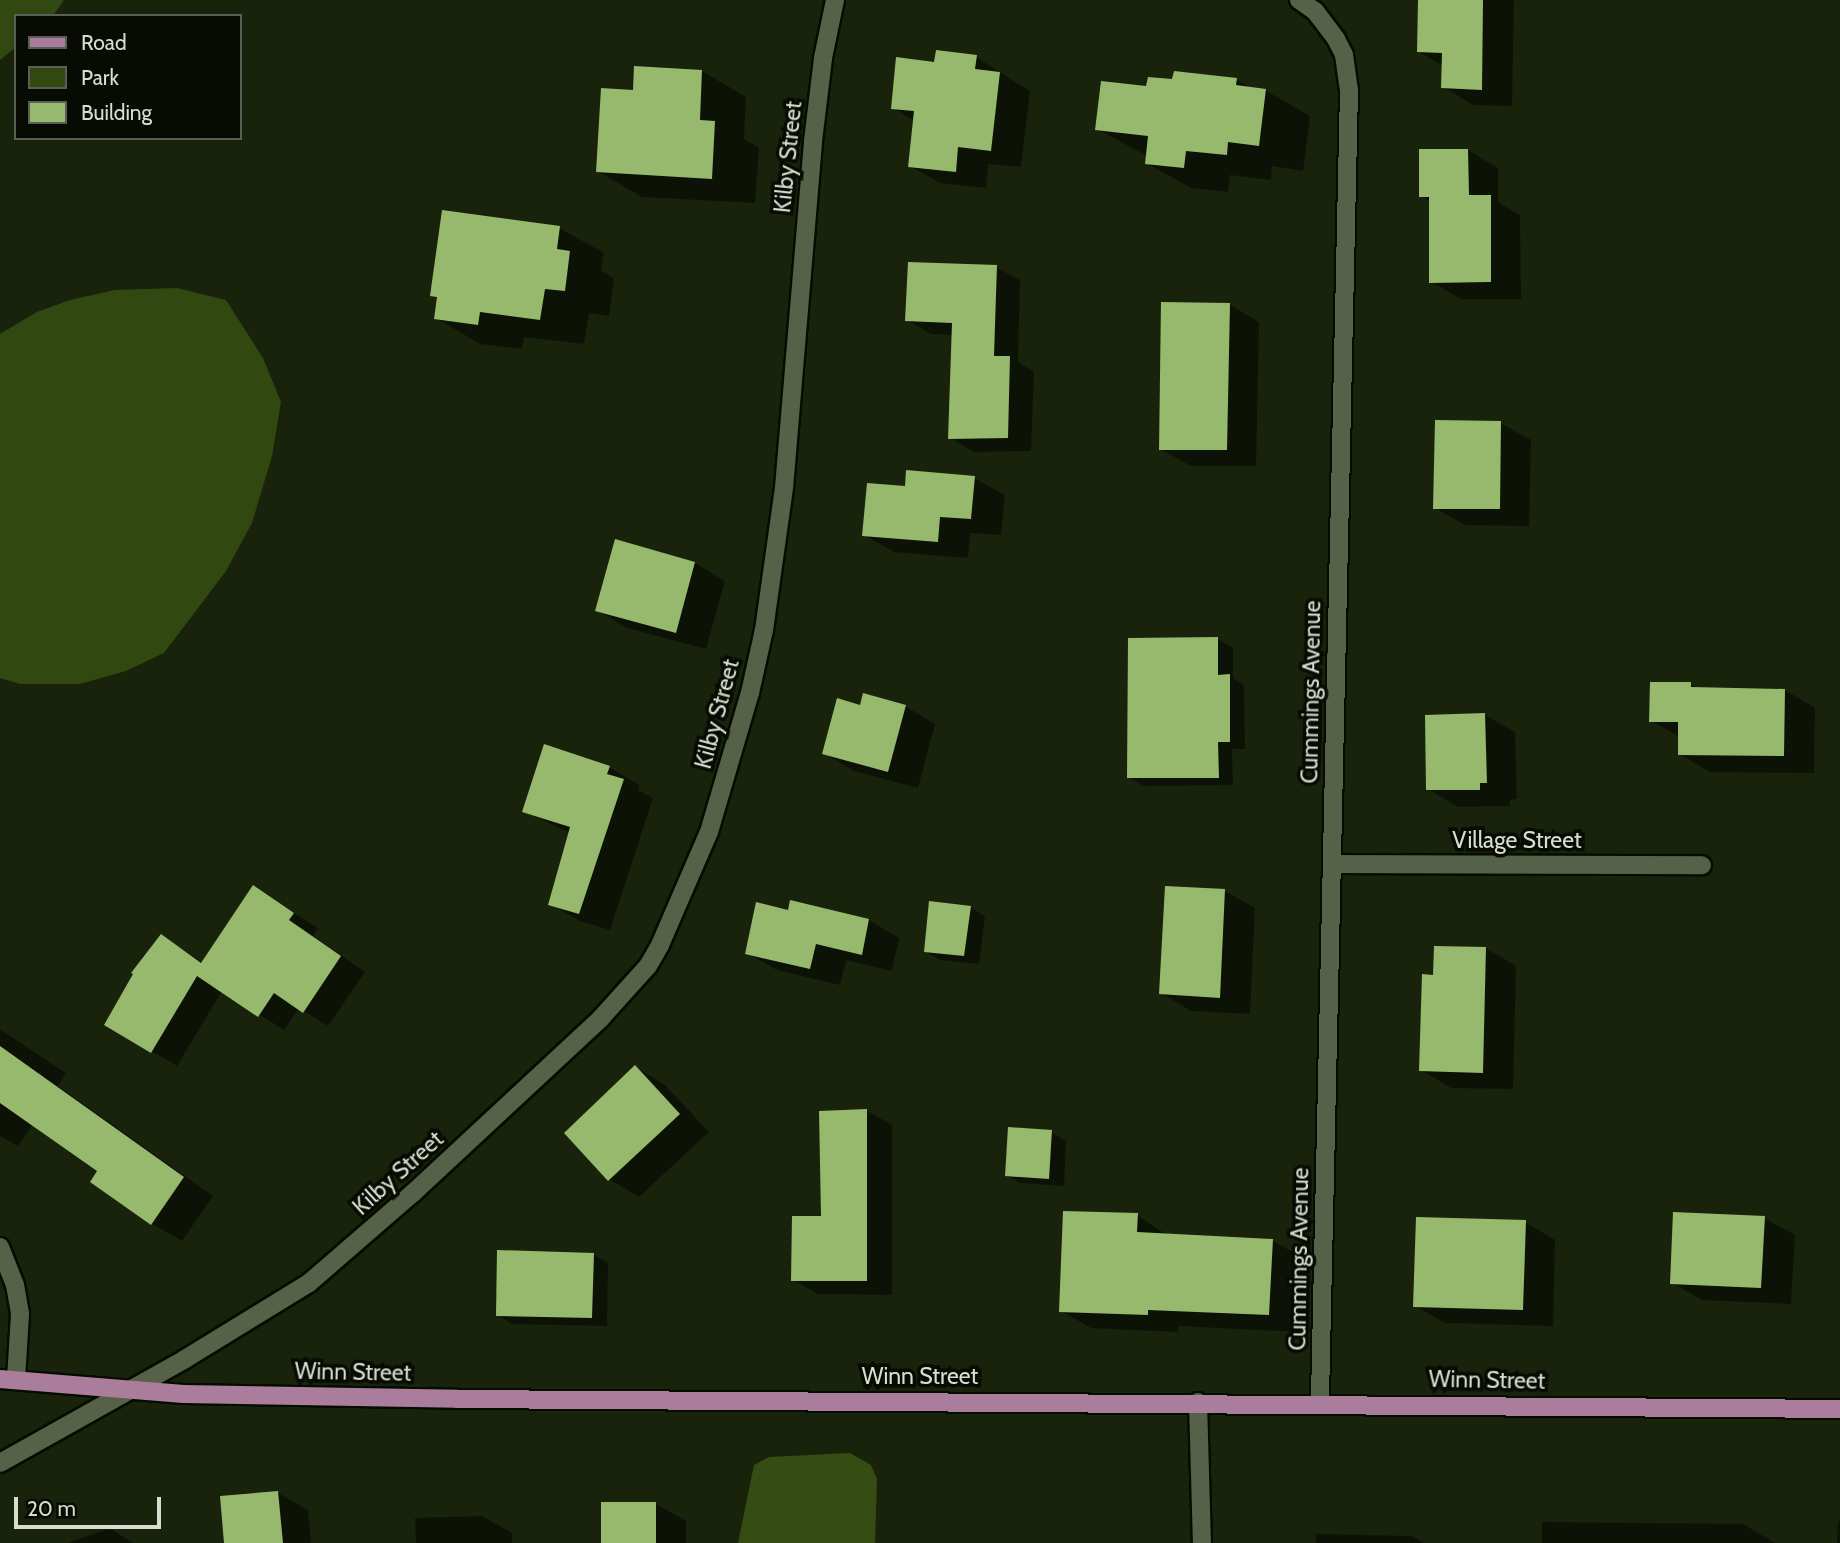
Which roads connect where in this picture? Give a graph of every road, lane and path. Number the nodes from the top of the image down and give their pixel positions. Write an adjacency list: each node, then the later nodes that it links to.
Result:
1 (835, 0): 7 (street, Kilby Street)
2 (1299, 0): 3 (street, Cummings Avenue)
3 (1332, 864): 4 (street, Village Street); 9 (street, Cummings Avenue)
4 (1702, 865)
5 (0, 1247): 6 (street)
6 (8, 1379): 7 (main road, Winn Street)
7 (128, 1389): 8 (main road, Winn Street); 11 (street, Kilby Street)
8 (1198, 1402): 9 (main road, Winn Street); 12 (street)
9 (1320, 1403): 10 (main road, Winn Street)
10 (1840, 1409)
11 (0, 1463)
12 (1202, 1543)

